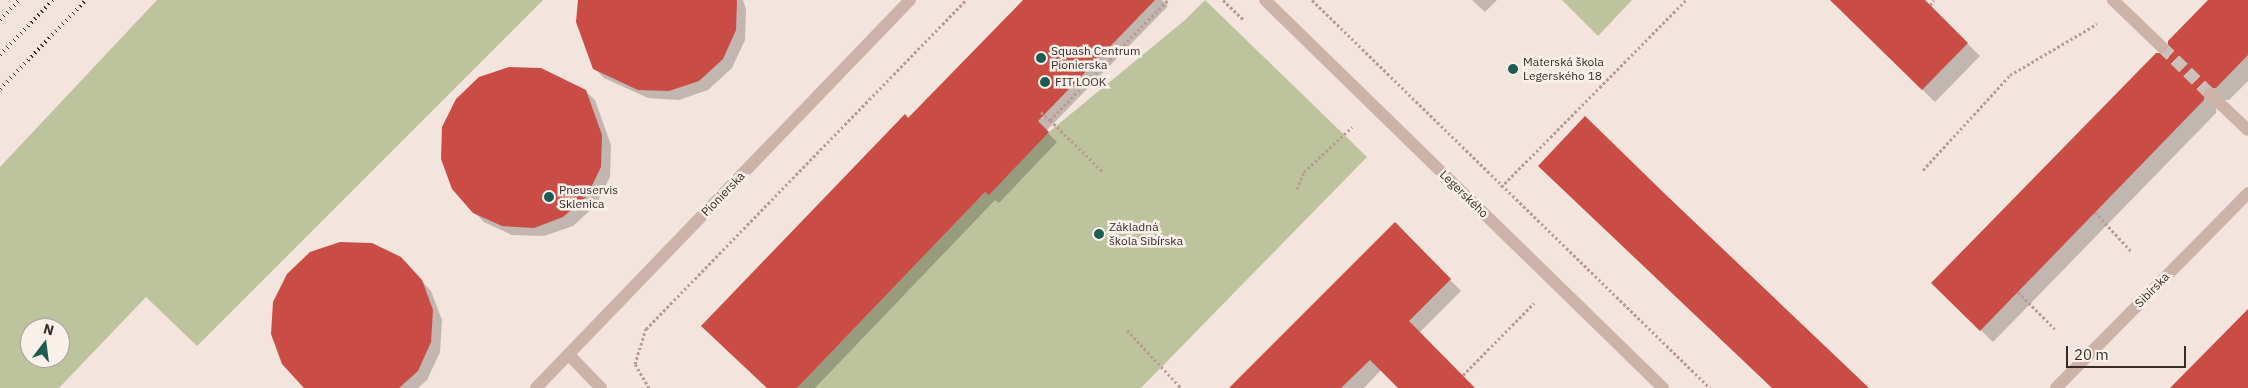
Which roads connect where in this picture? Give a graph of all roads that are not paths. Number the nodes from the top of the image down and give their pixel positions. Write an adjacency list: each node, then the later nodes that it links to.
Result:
1 (910, 0): 8 (street, Pionierska)
2 (1265, 0): 11 (street, Legerského)
3 (2113, 0): 4 (street)
4 (2162, 46)
5 (2210, 94): 6 (street)
6 (2248, 130)
7 (2248, 193): 12 (street, Sibírska)
8 (569, 355): 9 (street, Pionierska); 10 (street)
9 (536, 388)
10 (601, 388)
11 (1663, 388)
12 (2056, 388)

